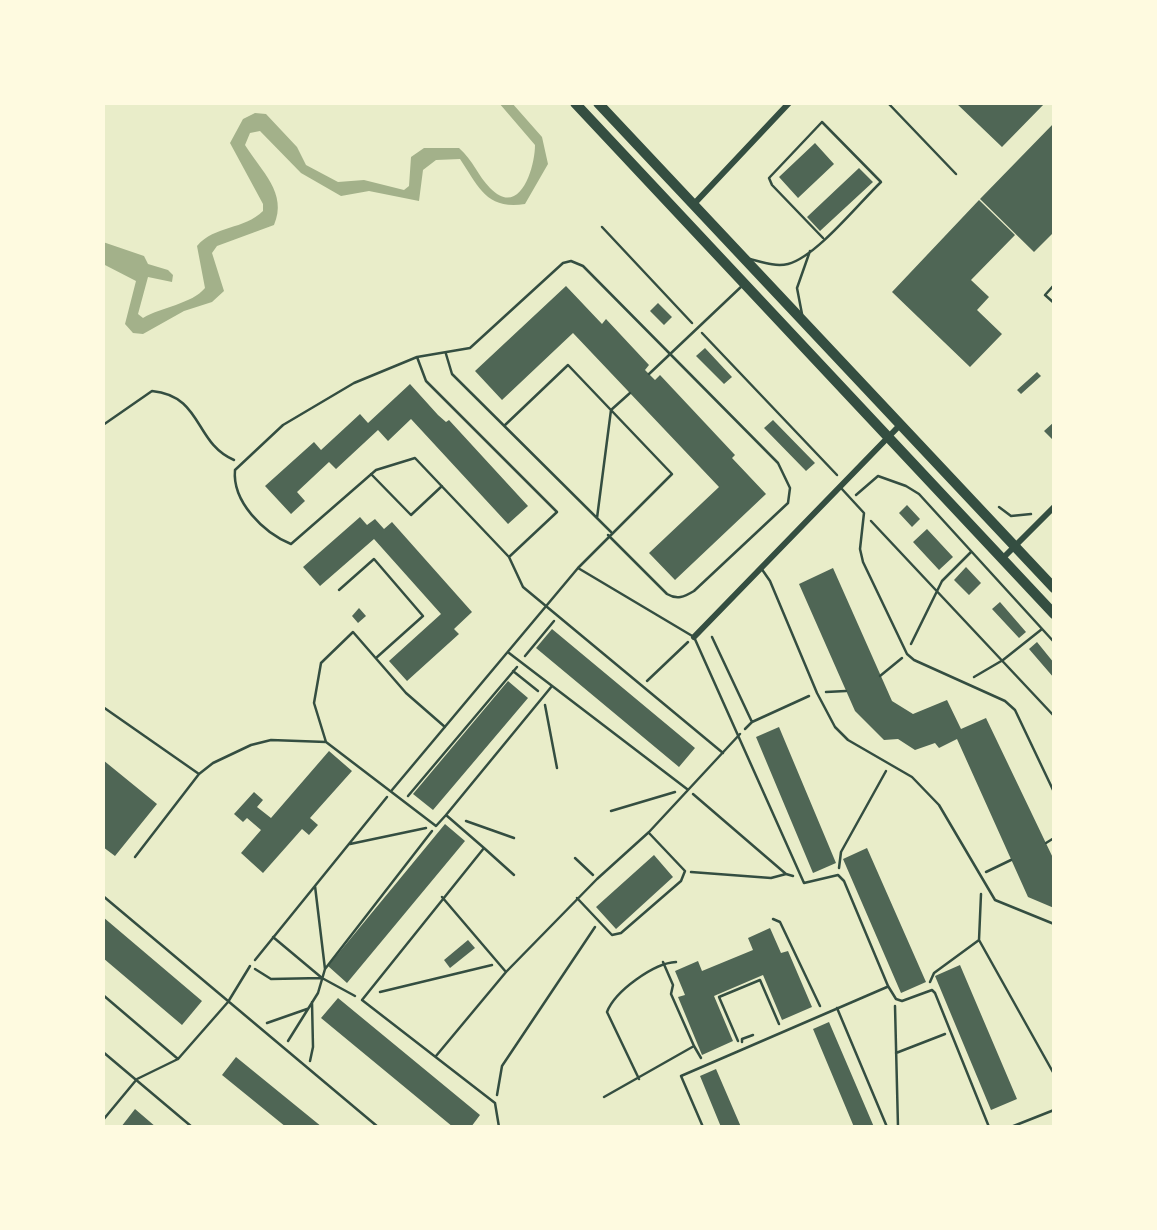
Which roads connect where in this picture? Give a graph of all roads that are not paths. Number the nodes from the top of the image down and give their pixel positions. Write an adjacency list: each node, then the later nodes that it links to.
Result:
1 (575, 103): 10 (highway)
2 (598, 103): 6 (highway)
3 (789, 103): 6 (street)
4 (888, 103): 5 (lane)
5 (956, 174)
6 (693, 205): 9 (highway)
7 (823, 238): 7 (lane); 8 (lane)
8 (810, 251): 9 (lane); 13 (lane)
9 (742, 257): 13 (highway)
10 (745, 284): 15 (lane); 22 (highway)
11 (1054, 285): 12 (lane)
12 (1054, 303)
13 (803, 321): 20 (highway)
14 (446, 352): 15 (lane); 16 (lane); 21 (lane)
15 (671, 354): 17 (lane); 28 (lane)
16 (417, 357): 23 (lane); 30 (lane)
17 (649, 374)
18 (630, 393): 19 (lane)
19 (611, 411): 21 (lane); 27 (lane); 28 (lane)
20 (900, 425): 22 (street); 29 (highway)
21 (504, 426): 27 (lane)
22 (888, 437): 24 (street); 31 (highway)
23 (370, 474): 25 (lane); 25 (lane)
24 (842, 485): 33 (street); 50 (lane)
25 (442, 486): 30 (lane)
26 (1054, 507): 29 (street)
27 (597, 518): 28 (lane)
28 (610, 534): 32 (lane)
29 (1015, 546): 31 (street); 34 (highway)
30 (509, 557): 36 (lane)
31 (1002, 559): 37 (highway)
32 (578, 568): 36 (lane); 38 (lane)
33 (761, 568): 38 (street); 59 (lane)
34 (1054, 587)
35 (339, 590): 40 (lane)
36 (547, 606): 39 (lane); 46 (lane)
37 (1054, 614)
38 (694, 637): 44 (lane)
39 (508, 652): 41 (lane); 43 (lane)
40 (376, 659): 43 (lane); 45 (lane)
41 (552, 686): 48 (lane); 51 (lane)
42 (103, 708): 47 (lane)
43 (445, 727): 49 (lane)
44 (740, 734): 46 (lane); 62 (lane)
45 (326, 742): 47 (lane); 49 (lane)
46 (723, 753): 48 (lane)
47 (199, 774): 54 (lane)
48 (687, 789): 52 (lane)
49 (391, 791): 51 (lane)
50 (1054, 792)
51 (446, 815): 53 (lane)
52 (649, 832): 58 (lane); 58 (lane)
53 (484, 848): 55 (lane); 57 (lane)
54 (135, 857)
55 (514, 875)
56 (103, 896): 64 (lane)
57 (442, 898): 61 (lane); 67 (lane)
58 (577, 898): 61 (lane)
59 (1054, 924)
60 (250, 966): 64 (lane)
61 (506, 972): 67 (lane)
62 (888, 986): 65 (lane); 76 (lane)
63 (103, 995): 68 (lane)
64 (228, 1002): 68 (lane); 72 (lane)
65 (836, 1009): 74 (lane); 75 (lane)
66 (103, 1052): 69 (lane)
67 (436, 1056): 73 (lane)
68 (178, 1059): 69 (lane)
69 (137, 1079): 70 (lane); 71 (lane)
70 (103, 1120)
71 (192, 1127)
72 (378, 1127)
73 (499, 1127)
74 (703, 1127)
75 (887, 1127)
76 (989, 1127)

